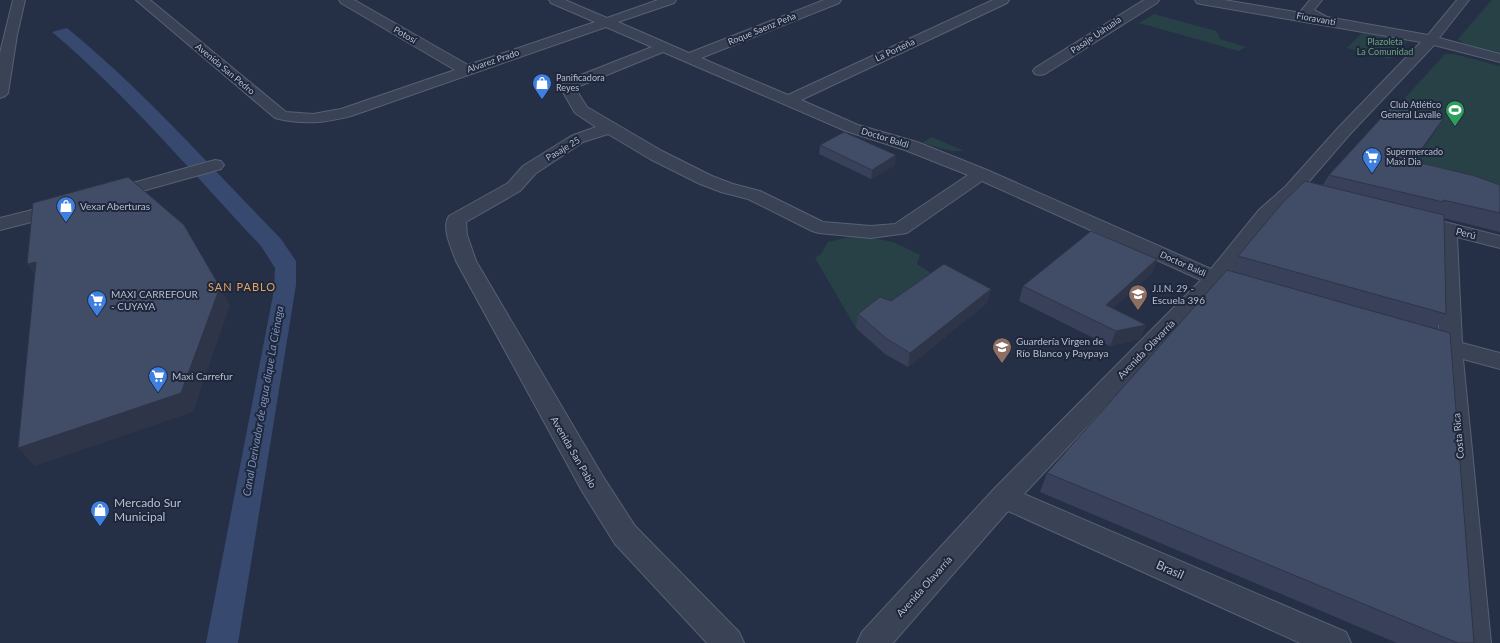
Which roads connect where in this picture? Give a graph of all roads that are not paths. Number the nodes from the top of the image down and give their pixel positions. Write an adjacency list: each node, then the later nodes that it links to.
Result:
1 (19, 0): 20 (street)
2 (142, 0): 22 (street, Avenida San Pedro)
3 (345, 0): 18 (street, Potosí)
4 (555, 0): 13 (street, Doctor Baldi)
5 (670, 0): 13 (street, Alvarez Prado)
6 (835, 0): 16 (street, Roque Saenz Peña)
7 (1003, 0): 21 (street, La Porteña)
8 (1153, 0): 19 (street, Pasaje Ushuaia)
9 (1202, 0): 12 (street, Fioravanti)
10 (1316, 0): 12 (street)
11 (1463, 0): 14 (street, Avenida Olavarría)
12 (1323, 20): 14 (street, Fioravanti)
13 (606, 22): 15 (street, Doctor Baldi); 18 (street, Alvarez Prado)
14 (1431, 40): 17 (street, Fioravanti); 31 (street, Avenida Olavarría)
15 (663, 47): 16 (street, Doctor Baldi); 23 (street)
16 (688, 58): 21 (street, Doctor Baldi)
17 (1500, 58)
18 (466, 70): 22 (street, Alvarez Prado)
19 (1040, 71)
20 (0, 93)
21 (787, 101): 25 (street, Doctor Baldi)
22 (316, 119)
23 (609, 128): 25 (street); 29 (street, Pasaje 25)
24 (214, 165): 27 (street)
25 (981, 174): 31 (street, Doctor Baldi)
26 (1416, 221): 28 (street, Perú)
27 (0, 224)
28 (1447, 229): 30 (street, Perú); 34 (street, Costa Rica)
29 (457, 235): 37 (street, Avenida San Pablo)
30 (1500, 242)
31 (1214, 278): 32 (street, Doctor Baldi); 36 (street, Avenida Olavarría)
32 (1268, 294)
33 (1405, 334): 34 (street)
34 (1451, 347): 35 (street); 40 (street, Costa Rica)
35 (1500, 361)
36 (1004, 497): 38 (street, Avenida Olavarría); 39 (street, Brasil)
37 (728, 643)
38 (873, 643)
39 (1335, 643)
40 (1475, 643)

